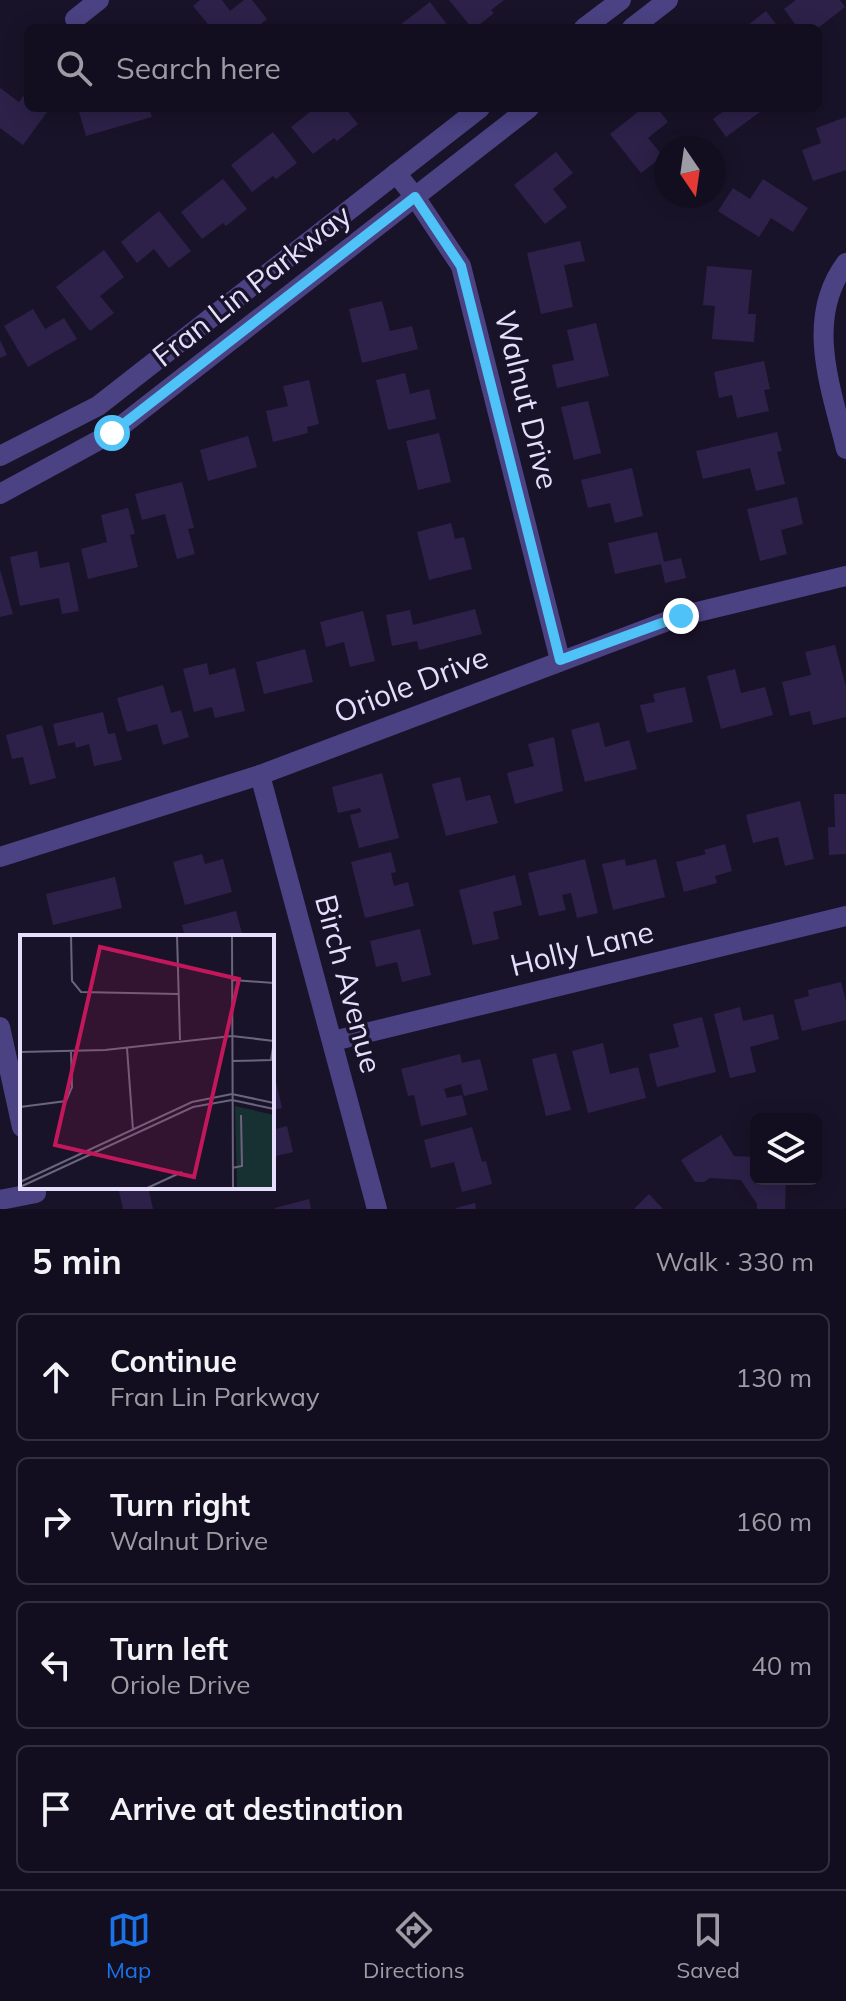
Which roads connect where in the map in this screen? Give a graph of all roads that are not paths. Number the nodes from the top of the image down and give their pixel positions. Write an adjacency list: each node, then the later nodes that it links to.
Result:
1 (99, 0): 4 (street)
2 (621, 0): 5 (street)
3 (668, 0): 6 (street)
4 (75, 19)
5 (589, 24)
6 (637, 24)
7 (475, 112): 9 (street, Fran Lin Parkway)
8 (524, 112): 10 (street, Fran Lin Parkway)
9 (396, 173): 10 (street, Walnut Drive); 13 (street, Fran Lin Parkway)
10 (415, 197): 14 (street, Fran Lin Parkway); 16 (street, Walnut Drive)
11 (846, 263): 12 (street)
12 (846, 449)
13 (0, 456)
14 (0, 494)
15 (846, 576): 16 (street, Oriole Drive)
16 (560, 660): 17 (street, Oriole Drive)
17 (260, 775): 18 (street, Oriole Drive); 21 (street, Birch Avenue)
18 (0, 857)
19 (846, 916): 21 (street, Holly Lane)
20 (0, 1027): 22 (street)
21 (333, 1041): 25 (street, Birch Avenue)
22 (20, 1118)
23 (37, 1196): 24 (street)
24 (0, 1200)
25 (377, 1209)

